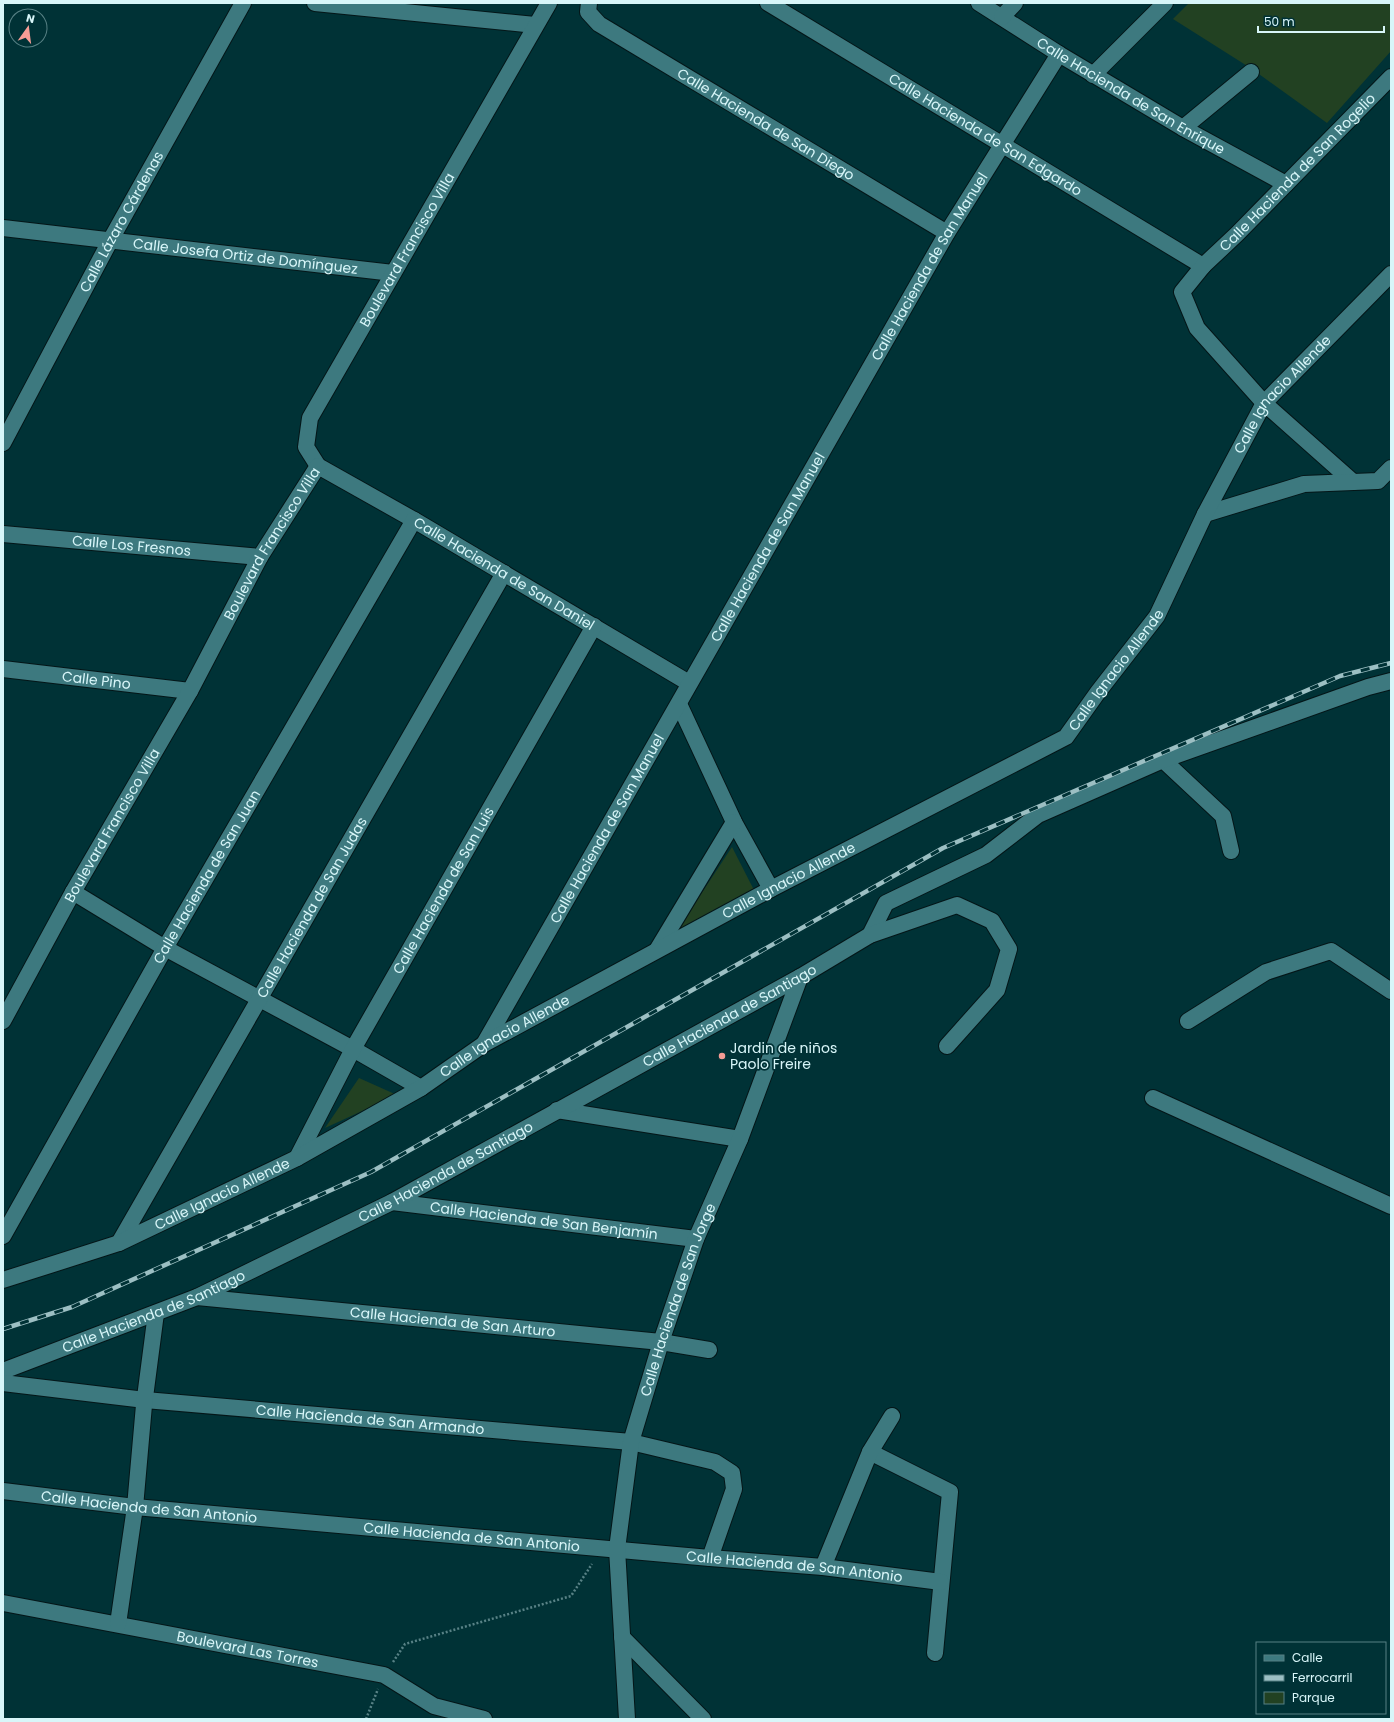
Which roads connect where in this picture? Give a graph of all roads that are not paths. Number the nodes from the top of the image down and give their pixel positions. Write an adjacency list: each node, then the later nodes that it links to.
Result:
1 (243, 3): 20 (street, Calle Lázaro Cárdenas)
2 (315, 3): 10 (street)
3 (549, 3): 10 (street, Boulevard Francisco Villa)
4 (768, 3): 16 (street, Calle Hacienda de San Edgardo)
5 (979, 3): 9 (street, Calle Hacienda de San Enrique)
6 (1015, 3): 9 (street)
7 (1165, 3): 13 (street)
8 (588, 8): 19 (street, Calle Hacienda de San Diego)
9 (1002, 17): 11 (street, Calle Hacienda de San Enrique)
10 (535, 25): 22 (street, Boulevard Francisco Villa)
11 (1059, 54): 13 (street, Calle Hacienda de San Enrique); 16 (street, Calle Hacienda de San Manuel)
12 (1251, 72): 15 (street)
13 (1093, 75): 15 (street, Calle Hacienda de San Enrique)
14 (1391, 77): 17 (street, Calle Hacienda de San Rogelio)
15 (1183, 128): 17 (street, Calle Hacienda de San Enrique)
16 (1002, 145): 19 (street, Calle Hacienda de San Manuel); 21 (street, Calle Hacienda de San Edgardo)
17 (1286, 184): 21 (street, Calle Hacienda de San Rogelio)
18 (3, 228): 20 (street, Calle Josefa Ortiz de Domínguez)
19 (947, 233): 37 (street, Calle Hacienda de San Manuel)
20 (110, 241): 22 (street, Calle Josefa Ortiz de Domínguez); 25 (street, Calle Lázaro Cárdenas)
21 (1203, 266): 24 (street, Calle Hacienda de San Rogelio)
22 (393, 273): 26 (street, Boulevard Francisco Villa)
23 (1391, 274): 24 (street, Calle Ignacio Allende)
24 (1264, 403): 28 (street); 29 (street, Calle Ignacio Allende)
25 (3, 443)
26 (318, 466): 30 (street, Calle Hacienda de San Daniel); 32 (street, Boulevard Francisco Villa)
27 (1391, 468): 28 (street)
28 (1352, 482): 29 (street)
29 (1205, 514): 43 (street, Calle Ignacio Allende)
30 (414, 520): 33 (street, Calle Hacienda de San Daniel); 46 (street, Calle Hacienda de San Juan)
31 (3, 534): 32 (street, Calle Los Fresnos)
32 (260, 557): 38 (street, Boulevard Francisco Villa)
33 (504, 573): 34 (street, Calle Hacienda de San Daniel); 50 (street, Calle Hacienda de San Judas)
34 (594, 626): 37 (street, Calle Hacienda de San Daniel); 55 (street, Calle Hacienda de San Luis)
35 (3, 669): 38 (street, Calle Pino)
36 (1391, 681): 40 (street)
37 (690, 683): 39 (street, Calle Hacienda de San Manuel)
38 (190, 691): 44 (street, Boulevard Francisco Villa)
39 (679, 704): 41 (street); 53 (street, Calle Hacienda de San Manuel)
40 (1162, 760): 42 (street); 45 (street)
41 (734, 822): 43 (street); 47 (street)
42 (1231, 851)
43 (771, 889): 47 (street, Calle Ignacio Allende)
44 (73, 892): 46 (street); 51 (street, Boulevard Francisco Villa)
45 (870, 935): 48 (street, Calle Hacienda de Santiago); 54 (street, Calle Hacienda de Santiago)
46 (166, 948): 50 (street); 63 (street, Calle Hacienda de San Juan)
47 (657, 950): 53 (street, Calle Ignacio Allende)
48 (800, 977): 58 (street, Calle Hacienda de Santiago); 59 (street, Calle Hacienda de San Jorge)
49 (1391, 991): 52 (street)
50 (259, 998): 55 (street); 65 (street, Calle Hacienda de San Judas)
51 (3, 1021)
52 (1188, 1021)
53 (484, 1044): 56 (street, Calle Ignacio Allende)
54 (947, 1046)
55 (353, 1049): 56 (street); 60 (street, Calle Hacienda de San Luis)
56 (421, 1088): 60 (street, Calle Ignacio Allende)
57 (1153, 1098): 62 (street)
58 (557, 1110): 59 (street); 61 (street, Calle Hacienda de Santiago)
59 (740, 1139): 64 (street, Calle Hacienda de San Jorge)
60 (296, 1158): 65 (street, Calle Ignacio Allende)
61 (392, 1202): 64 (street, Calle Hacienda de San Benjamín); 67 (street, Calle Hacienda de Santiago)
62 (1391, 1206)
63 (3, 1236)
64 (696, 1239): 69 (street, Calle Hacienda de San Jorge)
65 (118, 1242): 66 (street, Calle Ignacio Allende)
66 (3, 1280)
67 (197, 1297): 68 (street, Calle Hacienda de Santiago); 69 (street, Calle Hacienda de San Arturo)
68 (156, 1314): 71 (street, Calle Hacienda de Santiago); 73 (street)
69 (661, 1342): 70 (street, Calle Hacienda de San Arturo); 75 (street, Calle Hacienda de San Jorge)
70 (709, 1350)
71 (3, 1371)
72 (3, 1384): 73 (street, Calle Hacienda de San Armando)
73 (145, 1400): 75 (street, Calle Hacienda de San Armando); 78 (street)
74 (892, 1416): 76 (street)
75 (631, 1442): 79 (street, Calle Hacienda de San Jorge); 80 (street, Calle Hacienda de San Armando)
76 (870, 1452): 81 (street); 82 (street)
77 (3, 1491): 78 (street, Calle Hacienda de San Antonio)
78 (135, 1507): 79 (street, Calle Hacienda de San Antonio); 84 (street)
79 (610, 1549): 80 (street, Calle Hacienda de San Antonio); 85 (street, Calle Hacienda de San Jorge)
80 (710, 1558): 81 (street, Calle Hacienda de San Antonio)
81 (823, 1566): 82 (street, Calle Hacienda de San Antonio)
82 (941, 1582): 86 (street)
83 (3, 1603): 84 (street, Boulevard Las Torres)
84 (118, 1624): 87 (street, Boulevard Las Torres)
85 (622, 1637): 88 (street, Calle Hacienda de San Jorge); 89 (street)
86 (935, 1653)
87 (484, 1719)
88 (627, 1719)
89 (703, 1719)

